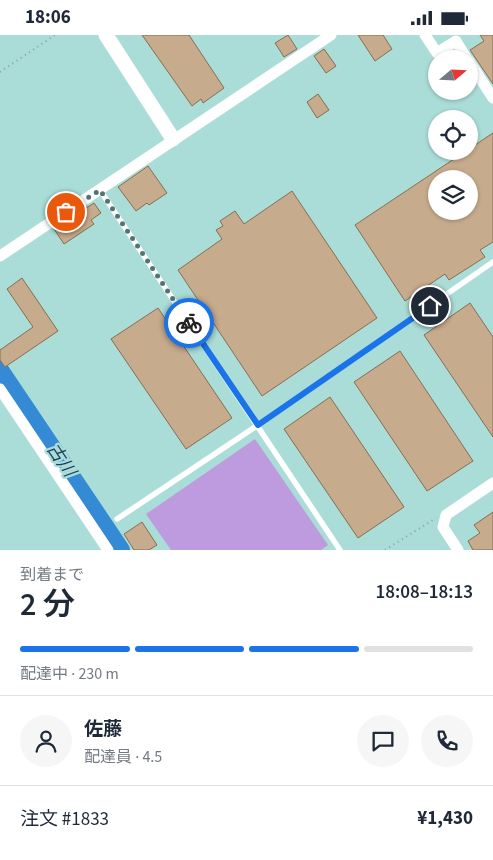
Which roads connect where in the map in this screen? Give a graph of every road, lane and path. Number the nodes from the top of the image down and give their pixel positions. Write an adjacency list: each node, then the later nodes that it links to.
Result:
1 (55, 35): 8 (path)
2 (106, 35): 11 (street)
3 (331, 35): 11 (street)
4 (425, 35): 5 (street)
5 (435, 50)
6 (442, 50): 7 (street)
7 (462, 50)
8 (0, 72)
9 (478, 75): 10 (street)
10 (493, 98)
11 (173, 139): 12 (street)
12 (100, 190): 13 (street); 16 (lane)
13 (0, 256)
14 (493, 262): 16 (lane)
15 (0, 389): 20 (street)
16 (258, 425): 18 (lane); 21 (lane)
17 (493, 483): 19 (street)
18 (117, 519)
19 (445, 520): 22 (path); 23 (street)
20 (108, 550)
21 (340, 550)
22 (385, 550)
23 (458, 550)

